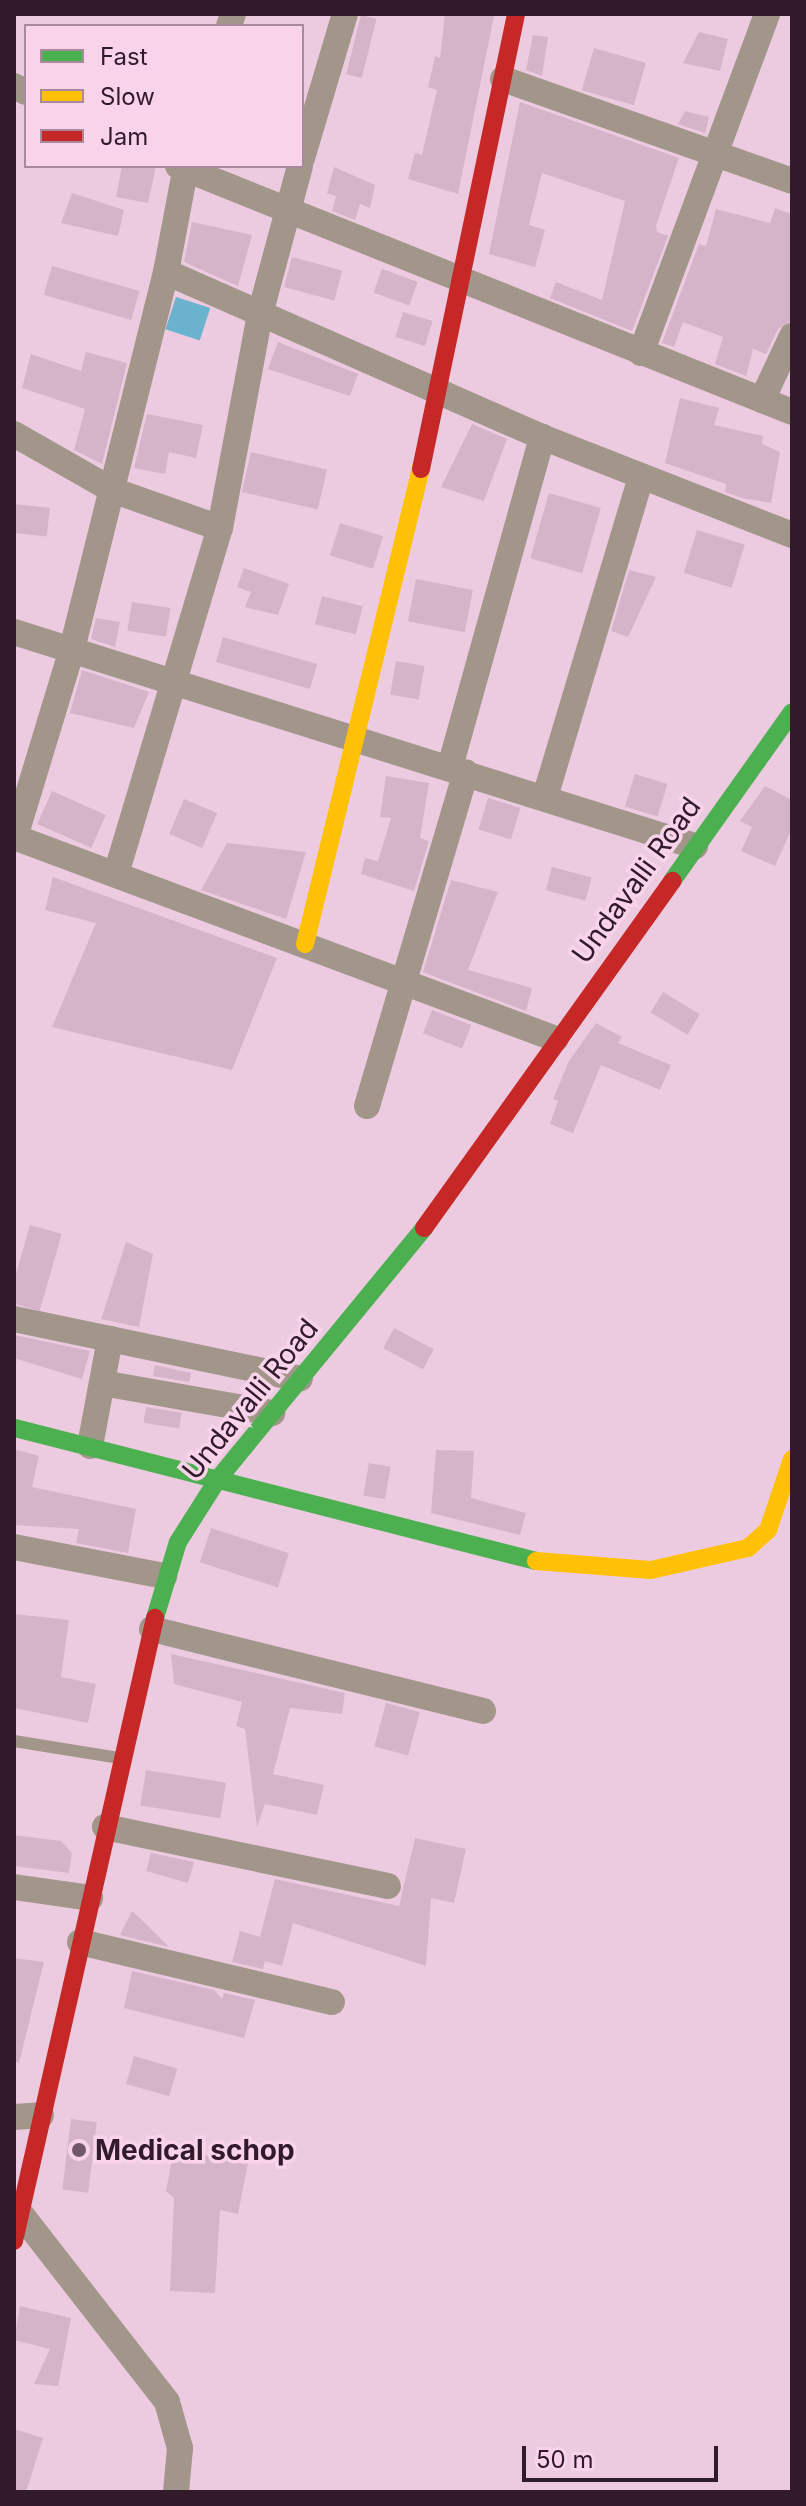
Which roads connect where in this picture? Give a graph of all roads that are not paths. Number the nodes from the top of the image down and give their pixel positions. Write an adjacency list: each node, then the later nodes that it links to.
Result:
1 (345, 14): 5 (street)
2 (516, 14): 4 (street)
3 (767, 14): 6 (street)
4 (503, 79): 6 (street); 13 (street)
5 (304, 151)
6 (714, 154): 10 (street); 16 (street)
7 (183, 168): 12 (street)
8 (185, 168): 11 (street)
9 (299, 168): 11 (street)
10 (792, 181)
11 (286, 211): 13 (street); 14 (street)
12 (166, 272): 14 (street); 23 (street)
13 (463, 282): 16 (street); 17 (street)
14 (260, 314): 17 (street); 24 (street)
15 (792, 336): 18 (street)
16 (641, 353): 18 (street)
17 (441, 387): 21 (street); 30 (street)
18 (762, 400): 19 (street)
19 (792, 412)
20 (14, 434): 23 (street)
21 (542, 437): 22 (street); 31 (street)
22 (641, 476): 25 (street); 32 (street)
23 (112, 490): 24 (street); 27 (street)
24 (220, 528): 28 (street)
25 (792, 535)
26 (14, 632): 27 (street)
27 (71, 653): 28 (street); 33 (street)
28 (177, 684): 30 (street); 35 (street)
29 (792, 712): 34 (street, Undavalli Road)
30 (358, 736): 31 (street); 36 (street)
31 (458, 770): 32 (street); 37 (street)
32 (545, 797): 34 (street)
33 (14, 837): 35 (street)
34 (695, 846): 38 (street, Undavalli Road)
35 (116, 874): 36 (street)
36 (305, 944): 37 (street)
37 (401, 982): 38 (street); 39 (street)
38 (556, 1039): 42 (street, Undavalli Road)
39 (367, 1106)
40 (14, 1319): 41 (street)
41 (110, 1339): 42 (street); 43 (street)
42 (300, 1379): 44 (street, Undavalli Road)
43 (102, 1383): 44 (street); 46 (street)
44 (272, 1413): 48 (street, Undavalli Road)
45 (15, 1428): 46 (street)
46 (90, 1446): 48 (street)
47 (792, 1459): 48 (street)
48 (218, 1479): 50 (street, Undavalli Road)
49 (14, 1547): 50 (street)
50 (164, 1576): 51 (street, Undavalli Road)
51 (152, 1629): 52 (street); 54 (street, Undavalli Road)
52 (483, 1711)
53 (14, 1741): 54 (lane)
54 (122, 1759): 55 (street, Undavalli Road)
55 (105, 1827): 56 (street); 58 (street, Undavalli Road)
56 (388, 1886)
57 (14, 1887): 58 (street)
58 (90, 1898): 59 (street, Undavalli Road)
59 (80, 1942): 60 (street); 61 (street, Undavalli Road)
60 (332, 2002)
61 (21, 2115): 62 (street, Undavalli Road)
62 (20, 2213): 63 (street, Undavalli Road); 64 (street)
63 (14, 2241)
64 (176, 2492)

